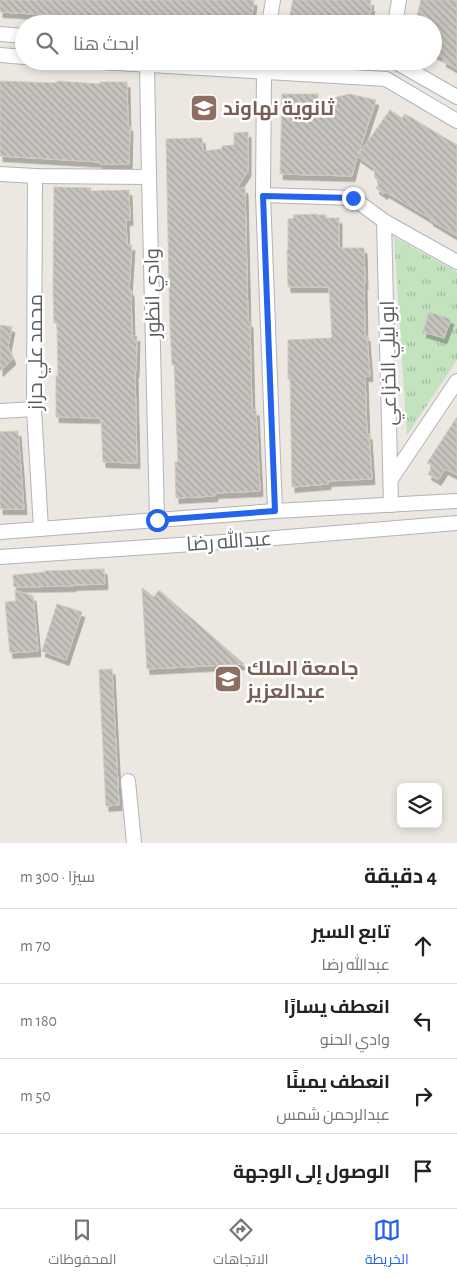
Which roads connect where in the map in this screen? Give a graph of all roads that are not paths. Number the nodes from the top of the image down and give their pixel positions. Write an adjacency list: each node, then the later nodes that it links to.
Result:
1 (273, 0): 3 (street)
2 (399, 0): 4 (street)
3 (270, 15)
4 (396, 15)
5 (0, 34): 6 (street)
6 (15, 35)
7 (0, 55): 8 (street)
8 (15, 56)
9 (147, 70): 17 (street, وادي انظور)
10 (254, 70): 12 (street)
11 (410, 70): 13 (street)
12 (264, 72): 14 (street); 18 (street)
13 (457, 97)
14 (457, 121)
15 (0, 174): 16 (street)
16 (35, 176): 17 (street); 22 (street, محمد علي حراز)
17 (148, 178): 28 (street, وادي انظور)
18 (263, 196): 19 (street); 27 (street)
19 (384, 221): 20 (street); 24 (street, ابو ليلي الخزاعي)
20 (457, 262)
21 (457, 381): 24 (street)
22 (34, 409): 23 (street); 30 (street, محمد علي حراز)
23 (0, 410)
24 (391, 479): 26 (street, ابو ليلي الخزاعي)
25 (457, 501): 26 (street, عبدالله رضا)
26 (391, 505): 27 (street, عبدالله رضا)
27 (275, 511): 28 (street, عبدالله رضا)
28 (157, 520): 30 (street, عبدالله رضا)
29 (457, 524): 32 (street, عبدالله رضا)
30 (42, 528): 31 (street, عبدالله رضا)
31 (0, 532)
32 (0, 557)
33 (128, 781): 34 (street)
34 (134, 843)

